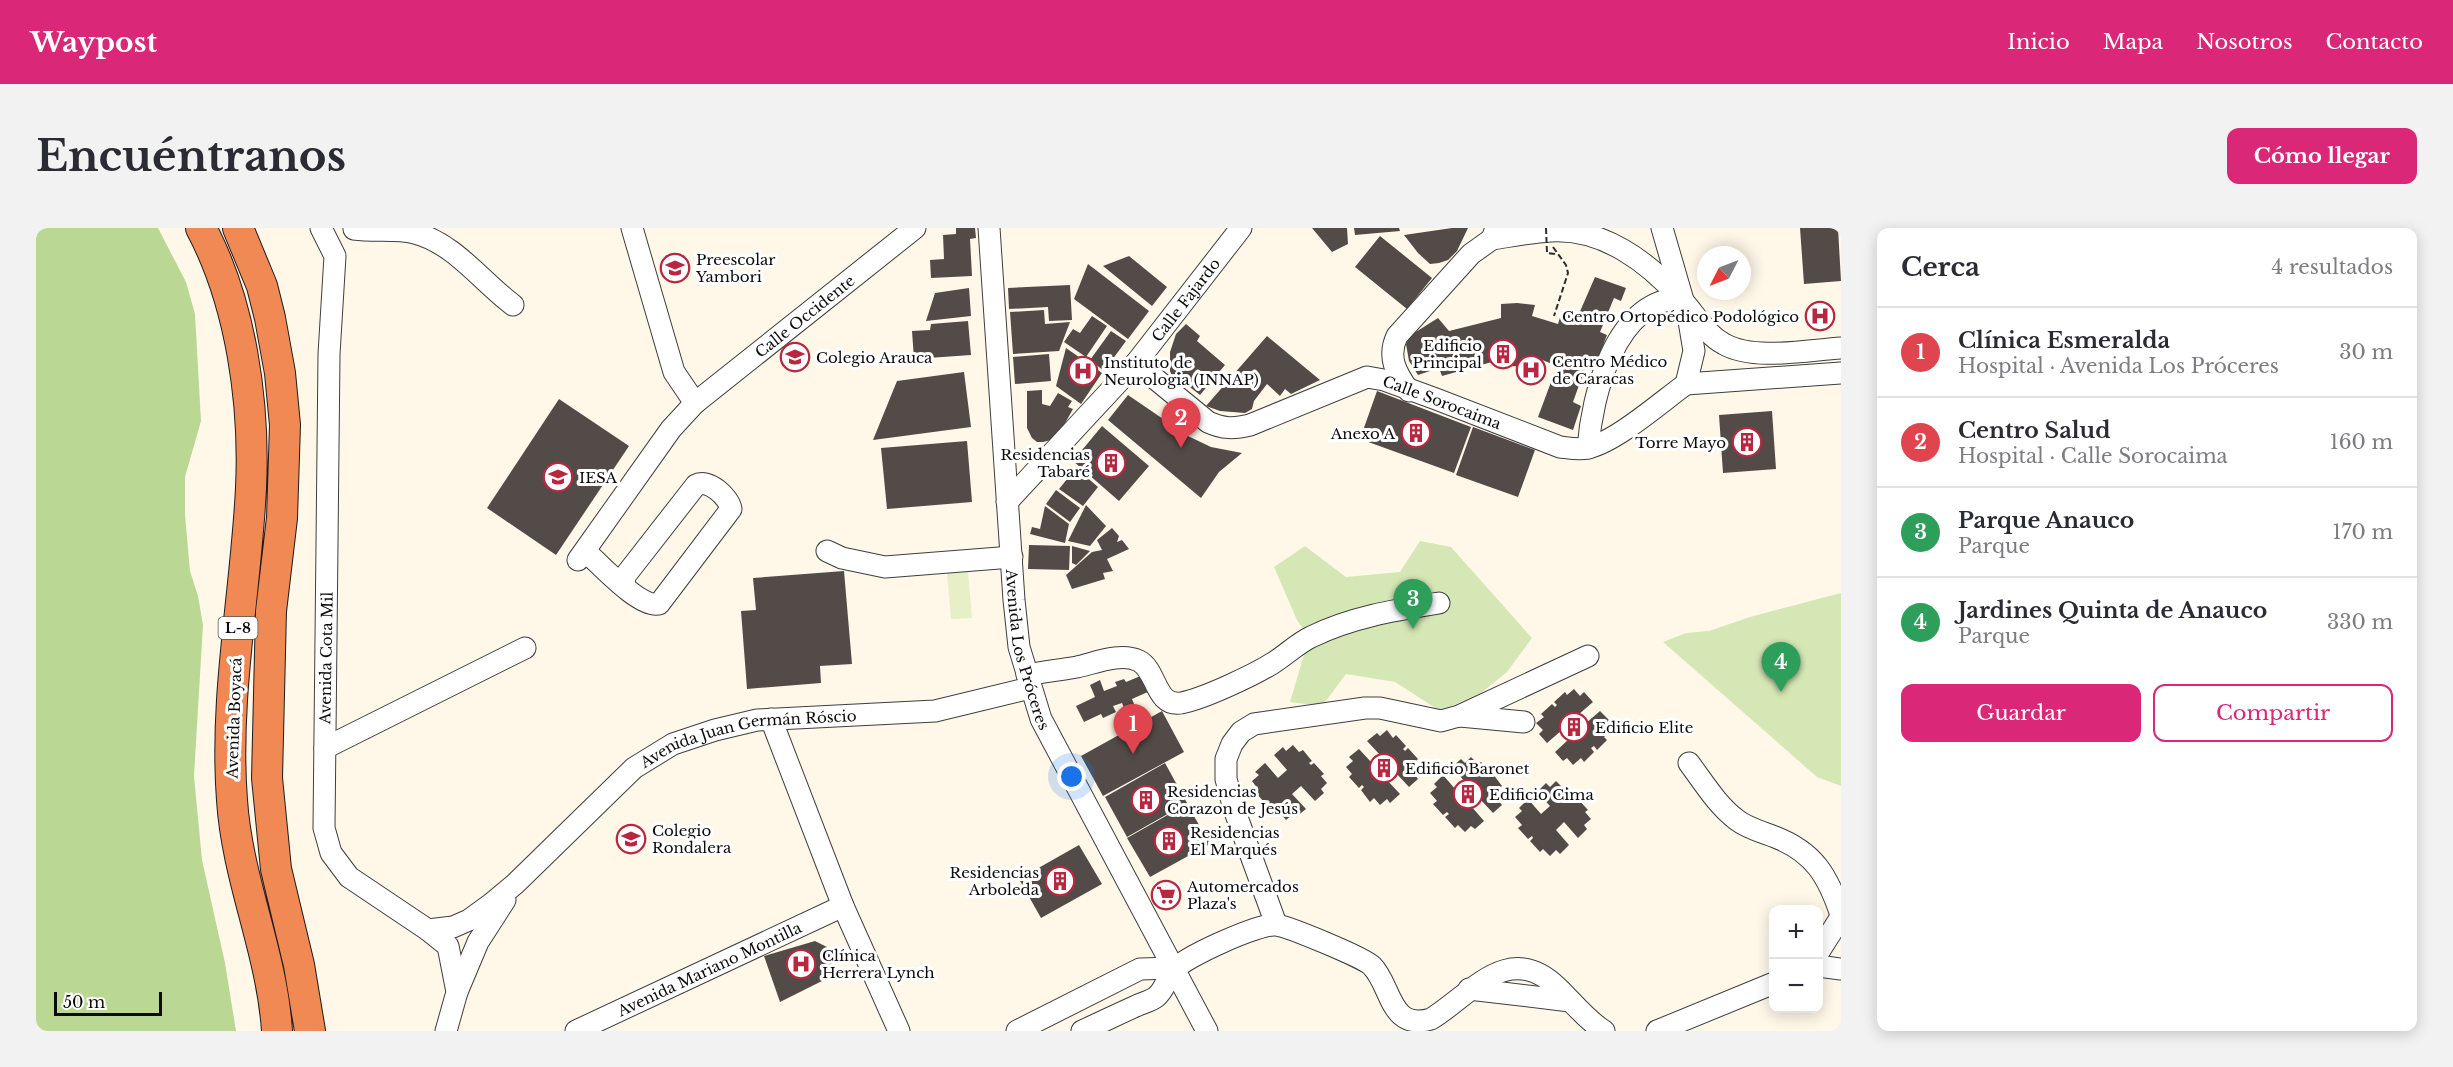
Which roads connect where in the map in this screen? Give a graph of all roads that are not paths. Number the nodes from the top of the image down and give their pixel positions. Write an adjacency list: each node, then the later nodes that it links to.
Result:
1 (201, 228): 50 (highway, Avenida Boyacá / L-8)
2 (238, 228): 51 (highway, L-8)
3 (321, 228): 12 (street)
4 (355, 228): 12 (street); 14 (street)
5 (632, 228): 20 (street)
6 (915, 228): 20 (street, Calle Occidente)
7 (989, 228): 22 (street, Avenida Los Próceres)
8 (1241, 228): 16 (street, Calle Fajardo)
9 (1662, 228): 13 (street)
10 (1549, 229): 11 (street); 13 (street)
11 (1490, 232): 19 (street)
12 (335, 255): 33 (street, Avenida Cota Mil)
13 (1681, 298): 15 (street); 18 (street); 21 (street)
14 (513, 305)
15 (1841, 348)
16 (1136, 363): 19 (street, Calle Sorocaima); 22 (street, Calle Fajardo)
17 (1841, 373): 18 (street)
18 (1686, 384): 21 (street)
19 (1409, 391): 21 (street, Calle Sorocaima)
20 (695, 403): 25 (street, Calle Occidente)
21 (1588, 448)
22 (1007, 502): 24 (street, Avenida Los Próceres)
23 (826, 551): 24 (street)
24 (1012, 557): 29 (street, Avenida Los Próceres)
25 (624, 585): 25 (street)
26 (1439, 603): 29 (street, Avenida Juan Germán Róscio)
27 (525, 648): 33 (street)
28 (1588, 656): 30 (street)
29 (1029, 681): 31 (street, Avenida Juan Germán Róscio); 40 (street, Avenida Los Próceres)
30 (1459, 716): 32 (street); 38 (street)
31 (771, 719): 35 (street, Avenida Juan Germán Róscio); 36 (street)
32 (1524, 722)
33 (325, 748): 39 (street, Avenida Cota Mil)
34 (1689, 763): 37 (street)
35 (515, 884): 39 (street, Avenida Juan Germán Róscio); 47 (street, Avenida Juan Germán Róscio)
36 (843, 906): 53 (street, Avenida Mariano Montilla); 54 (street)
37 (1841, 916): 41 (street)
38 (1276, 924): 43 (street); 58 (street)
39 (429, 930): 47 (street, Avenida Cota Mil)
40 (1156, 933): 43 (street, Avenida Los Próceres); 44 (street)
41 (1823, 945)
42 (1823, 967): 45 (street)
43 (1175, 968): 44 (street); 48 (street); 49 (street, Avenida Los Próceres)
44 (1140, 969): 55 (street)
45 (1841, 969)
46 (1769, 985): 59 (street)
47 (457, 992): 52 (street, Avenida Cota Mil)
48 (1158, 996): 49 (street); 56 (street)
49 (1196, 1009): 57 (street, Avenida Los Próceres)
50 (278, 1031)
51 (310, 1031)
52 (446, 1031)
53 (576, 1031)
54 (899, 1031)
55 (1017, 1031)
56 (1082, 1031)
57 (1207, 1031)
58 (1604, 1031)
59 (1657, 1031)

